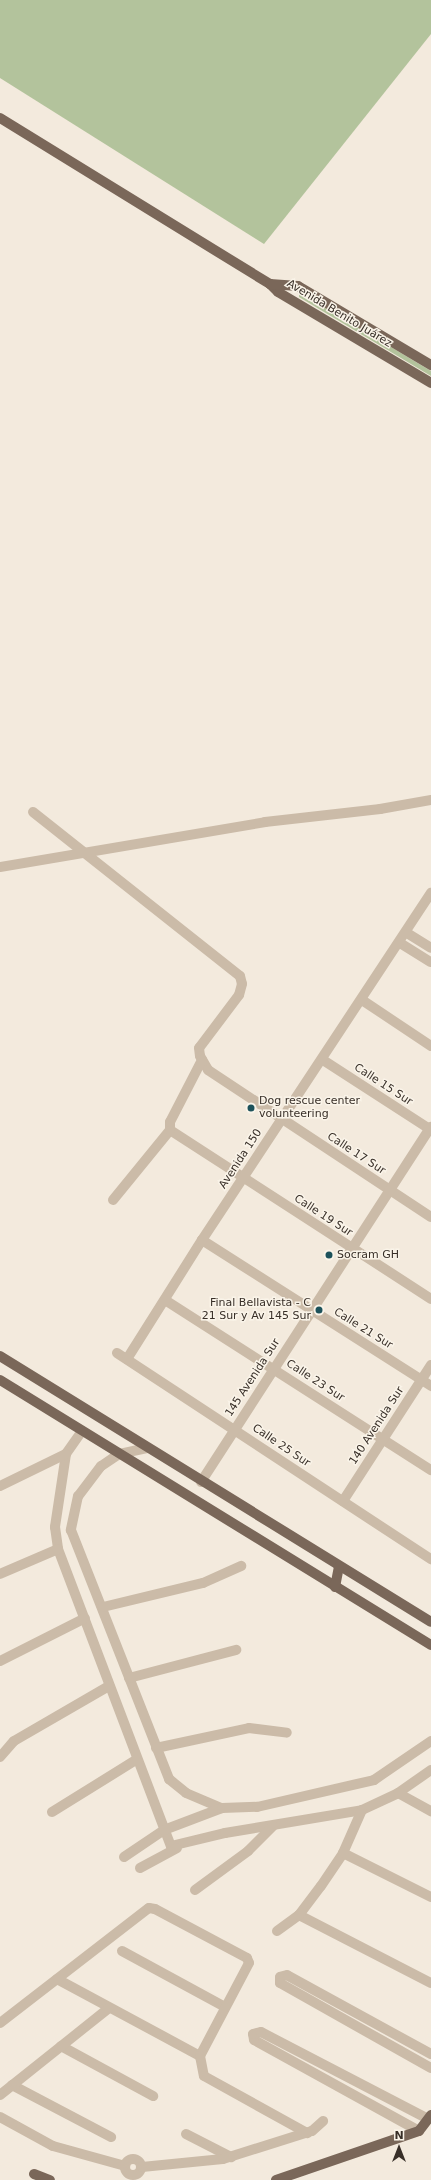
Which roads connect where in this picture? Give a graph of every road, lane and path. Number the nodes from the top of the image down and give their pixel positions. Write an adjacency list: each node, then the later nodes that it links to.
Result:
1 (0, 118): 2 (main road)
2 (270, 284): 3 (main road, Avenida Benito Juárez); 4 (main road, Avenida Benito Juárez)
3 (431, 365)
4 (431, 383)
5 (431, 800): 7 (street)
6 (33, 812): 7 (street)
7 (88, 854): 8 (street); 16 (street)
8 (0, 867)
9 (431, 893): 10 (street, Avenida 150)
10 (407, 933): 11 (street, Avenida 150); 12 (street)
11 (400, 943): 13 (street); 14 (street, Avenida 150)
12 (431, 948)
13 (431, 962)
14 (362, 1000): 15 (street); 17 (street, Avenida 150)
15 (431, 1046)
16 (202, 1060): 18 (street, Calle 17 Sur); 20 (street)
17 (323, 1060): 18 (street, Avenida 150); 19 (street, Calle 15 Sur)
18 (281, 1120): 21 (street, Avenida 150); 22 (street, Calle 17 Sur)
19 (431, 1129): 22 (street, 145 Avenida Sur)
20 (170, 1130): 21 (street); 23 (street)
21 (243, 1179): 25 (street, Avenida 150); 26 (street, Calle 19 Sur)
22 (389, 1190): 24 (street, Calle 17 Sur); 26 (street, 145 Avenida Sur)
23 (113, 1200)
24 (431, 1217)
25 (202, 1240): 28 (street, Avenida 150); 29 (street, Calle 21 Sur)
26 (350, 1248): 27 (street, Calle 19 Sur); 29 (street, 145 Avenida Sur)
27 (431, 1299)
28 (166, 1300): 32 (street, Avenida 150); 34 (street, Calle 23 Sur)
29 (310, 1309): 34 (street, 145 Avenida Sur); 36 (street, Calle 21 Sur)
30 (117, 1353): 32 (street, Calle 25 Sur)
31 (0, 1356): 41 (main road)
32 (128, 1360): 38 (street, Calle 25 Sur)
33 (431, 1365): 36 (street, 140 Avenida Sur)
34 (274, 1368): 38 (street, 145 Avenida Sur); 40 (street, Calle 23 Sur)
35 (0, 1380): 39 (main road)
36 (421, 1380): 37 (street, Calle 21 Sur); 40 (street, 140 Avenida Sur)
37 (431, 1386)
38 (234, 1429): 45 (street, 145 Avenida Sur); 47 (street, Calle 25 Sur)
39 (82, 1431): 42 (street); 43 (main road)
40 (382, 1439): 44 (street, Calle 23 Sur); 47 (street, 140 Avenida Sur)
41 (146, 1448): 43 (street); 45 (main road)
42 (66, 1454): 46 (street); 48 (street)
43 (119, 1454): 53 (main road); 54 (street)
44 (431, 1470)
45 (201, 1482): 51 (main road)
46 (0, 1486)
47 (342, 1501): 49 (street, Calle 25 Sur)
48 (58, 1549): 52 (street); 55 (street)
49 (431, 1559)
50 (241, 1566): 54 (street)
51 (339, 1566): 53 (main road); 56 (main road)
52 (0, 1574)
53 (335, 1586): 57 (main road)
54 (103, 1607): 60 (street)
55 (85, 1618): 59 (street); 61 (street)
56 (431, 1622)
57 (431, 1645)
58 (236, 1650): 60 (street)
59 (0, 1661)
60 (129, 1678): 64 (street)
61 (109, 1686): 65 (street); 66 (street)
62 (287, 1733): 64 (street)
63 (431, 1741): 69 (street)
64 (156, 1748): 69 (street)
65 (0, 1757)
66 (136, 1760): 72 (street); 74 (street)
67 (431, 1770): 68 (street)
68 (398, 1793): 70 (street); 71 (street)
69 (222, 1808): 74 (street)
70 (362, 1810): 73 (street); 76 (street)
71 (431, 1811)
72 (52, 1812)
73 (273, 1826): 75 (street); 79 (street)
74 (164, 1830): 75 (street); 77 (street)
75 (177, 1848): 78 (street)
76 (343, 1854): 80 (street); 81 (street)
77 (124, 1857)
78 (140, 1868)
79 (195, 1890)
80 (431, 1897)
81 (299, 1914): 82 (street); 85 (street)
82 (277, 1932)
83 (122, 1951): 86 (street)
84 (57, 1979): 86 (street); 87 (street); 88 (street)
85 (431, 1983)
86 (226, 2006): 91 (street)
87 (109, 2008): 89 (street); 91 (street)
88 (0, 2023)
89 (61, 2046): 93 (street); 95 (street)
90 (431, 2054): 92 (street)
91 (200, 2056): 100 (street)
92 (431, 2068)
93 (12, 2085): 94 (street); 102 (street)
94 (0, 2095)
95 (154, 2096)
96 (0, 2117): 106 (street)
97 (430, 2117): 99 (main road); 99 (street)
98 (322, 2121): 100 (street)
99 (419, 2131): 109 (main road)
100 (307, 2133): 104 (street)
101 (186, 2134): 103 (street)
102 (111, 2137)
103 (209, 2144): 104 (street); 105 (street)
104 (231, 2157): 105 (street)
105 (205, 2162): 106 (street)
106 (133, 2173)
107 (34, 2174): 108 (main road)
108 (50, 2180)
109 (276, 2180)

